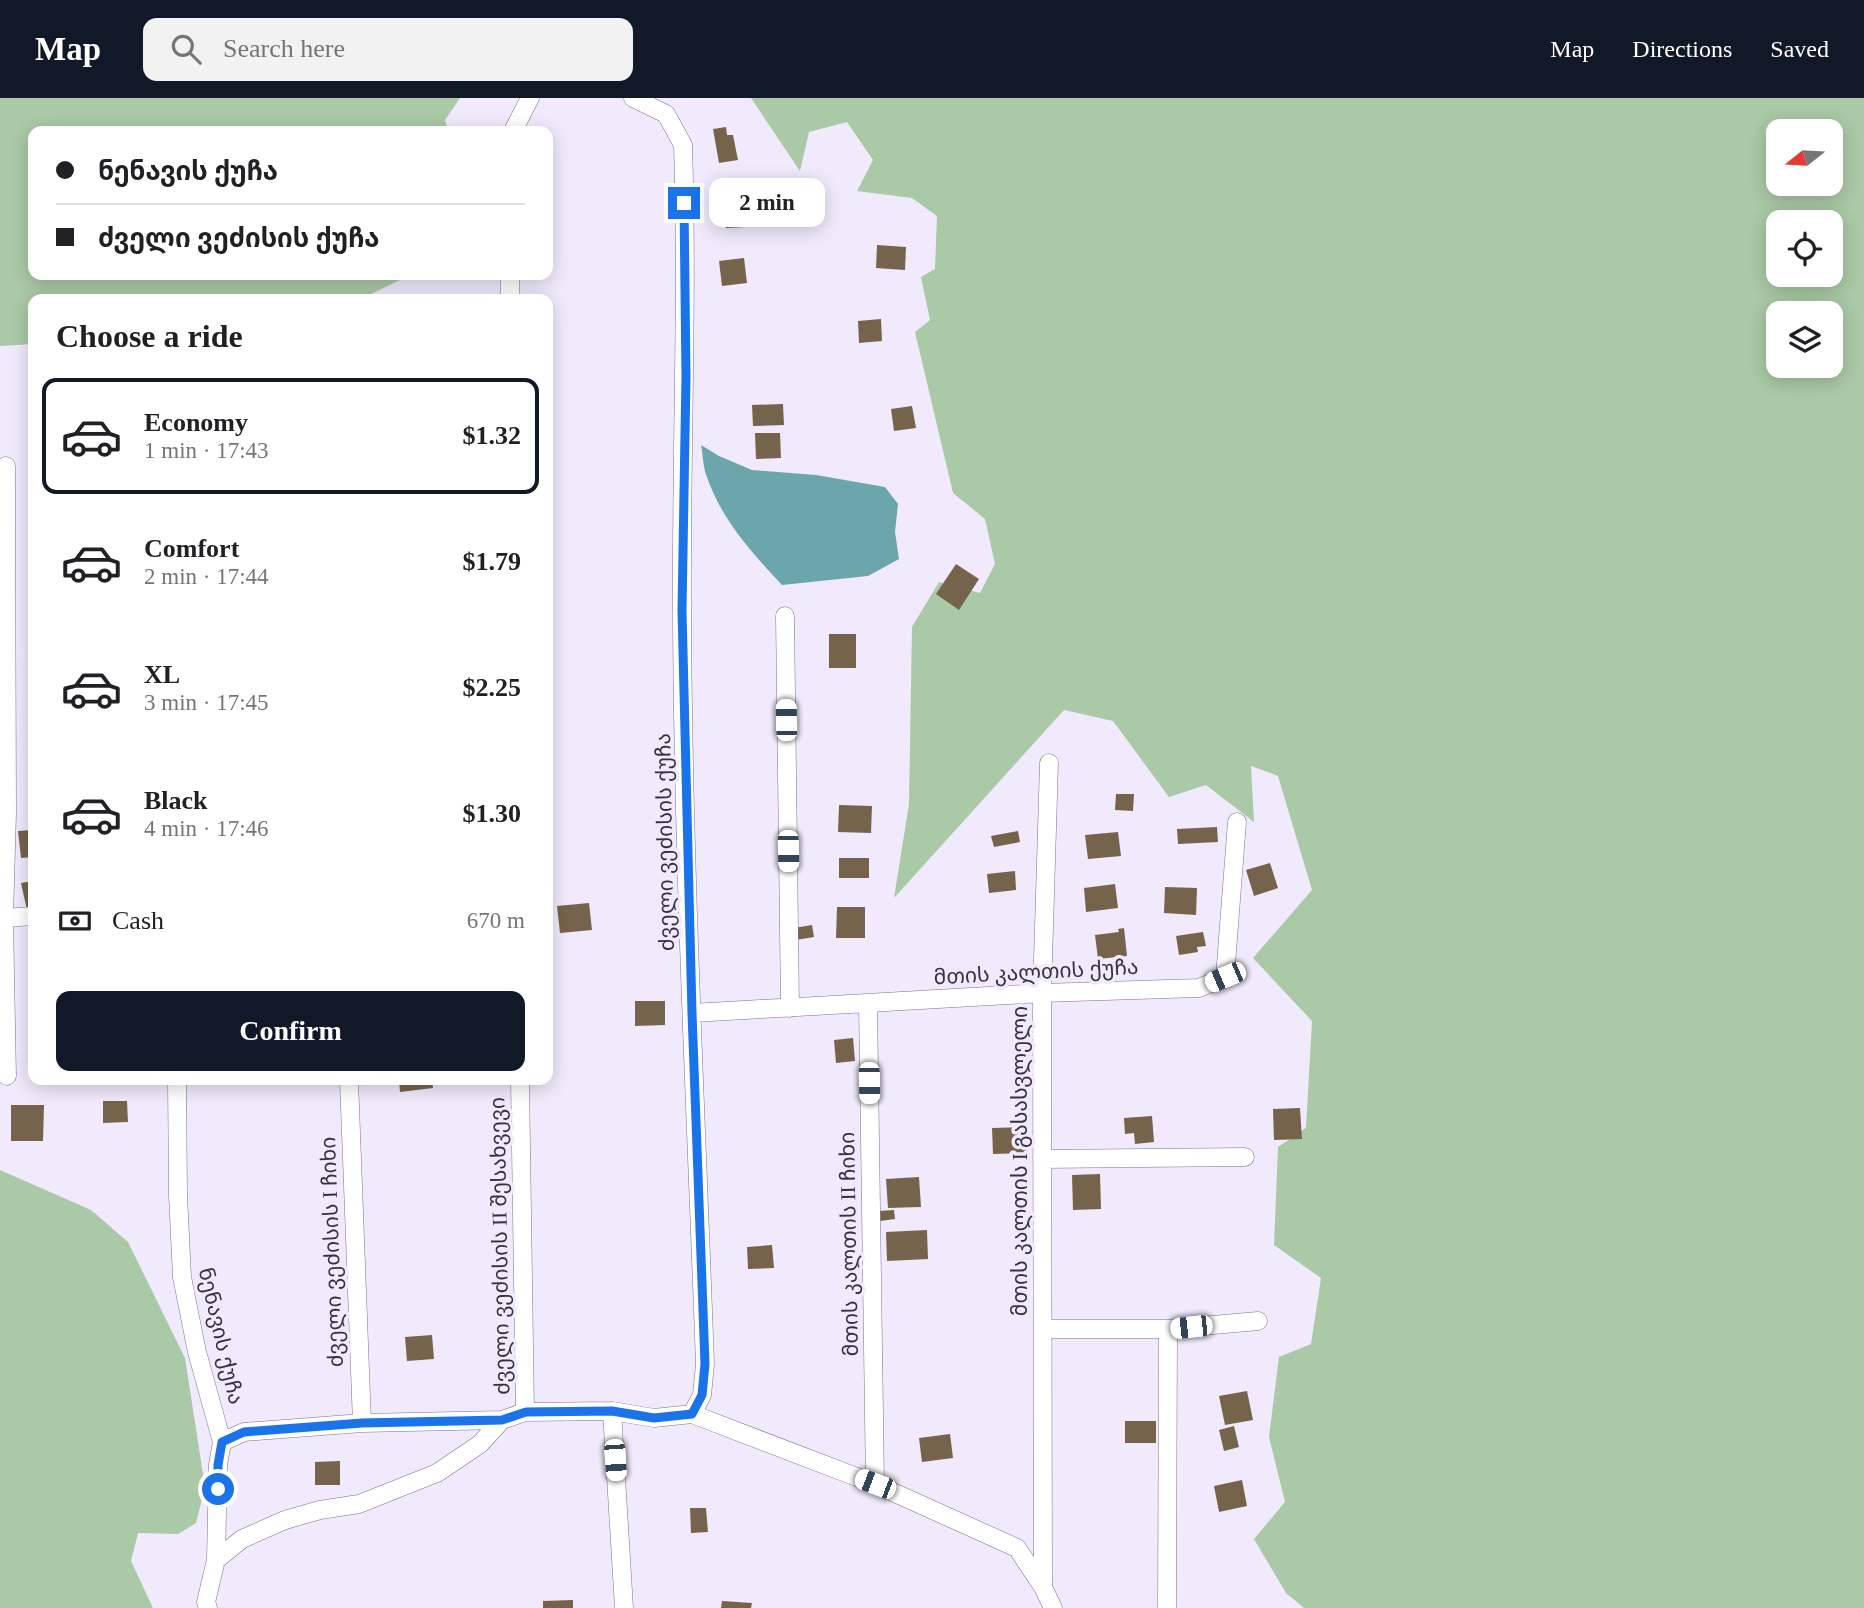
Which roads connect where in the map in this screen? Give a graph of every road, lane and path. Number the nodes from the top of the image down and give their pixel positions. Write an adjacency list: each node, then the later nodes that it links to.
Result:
1 (530, 98): 3 (street)
2 (633, 98): 14 (street, ძველი ვეძისის ქუჩა)
3 (516, 126)
4 (6, 466): 7 (street)
5 (785, 616): 13 (street)
6 (1049, 763): 11 (street, მთის კალთის I გასასვლელი)
7 (3, 813): 10 (street)
8 (1237, 821): 11 (street, მთის კალთის ქუჩა)
9 (28, 916): 10 (street)
10 (4, 918): 15 (street)
11 (1042, 993): 12 (street, მთის კალთის ქუჩა); 20 (street, მთის კალთის I გასასვლელი)
12 (868, 1003): 13 (street, მთის კალთის ქუჩა); 30 (street, მთის კალთის II ჩიხი)
13 (790, 1008): 14 (street, მთის კალთის ქუჩა)
14 (692, 1013): 26 (street, ძველი ვეძისის ქუჩა)
15 (7, 1076)
16 (177, 1085): 29 (street, ნენავის ქუჩა)
17 (349, 1085): 28 (street, ძველი ვეძისის I ჩიხი)
18 (520, 1085): 25 (street, ძველი ვეძისის II შესახვევი)
19 (1245, 1157): 20 (street)
20 (1042, 1159): 22 (street, მთის კალთის I გასასვლელი)
21 (1258, 1321): 23 (street, მთის კალთის I გასასვლელი)
22 (1043, 1329): 23 (street, მთის კალთის I გასასვლელი); 32 (street, მთის კალთის I გასასვლელი)
23 (1168, 1329): 36 (street)
24 (612, 1411): 25 (street); 26 (street); 34 (street)
25 (526, 1412): 27 (street)
26 (692, 1414): 30 (street)
27 (502, 1420): 28 (street); 31 (street)
28 (362, 1423): 29 (street)
29 (222, 1442): 31 (street, ნენავის ქუჩა)
30 (875, 1484): 32 (street)
31 (216, 1560): 33 (street)
32 (1043, 1587): 35 (street)
33 (208, 1608)
34 (624, 1608)
35 (1053, 1608)
36 (1167, 1608)

